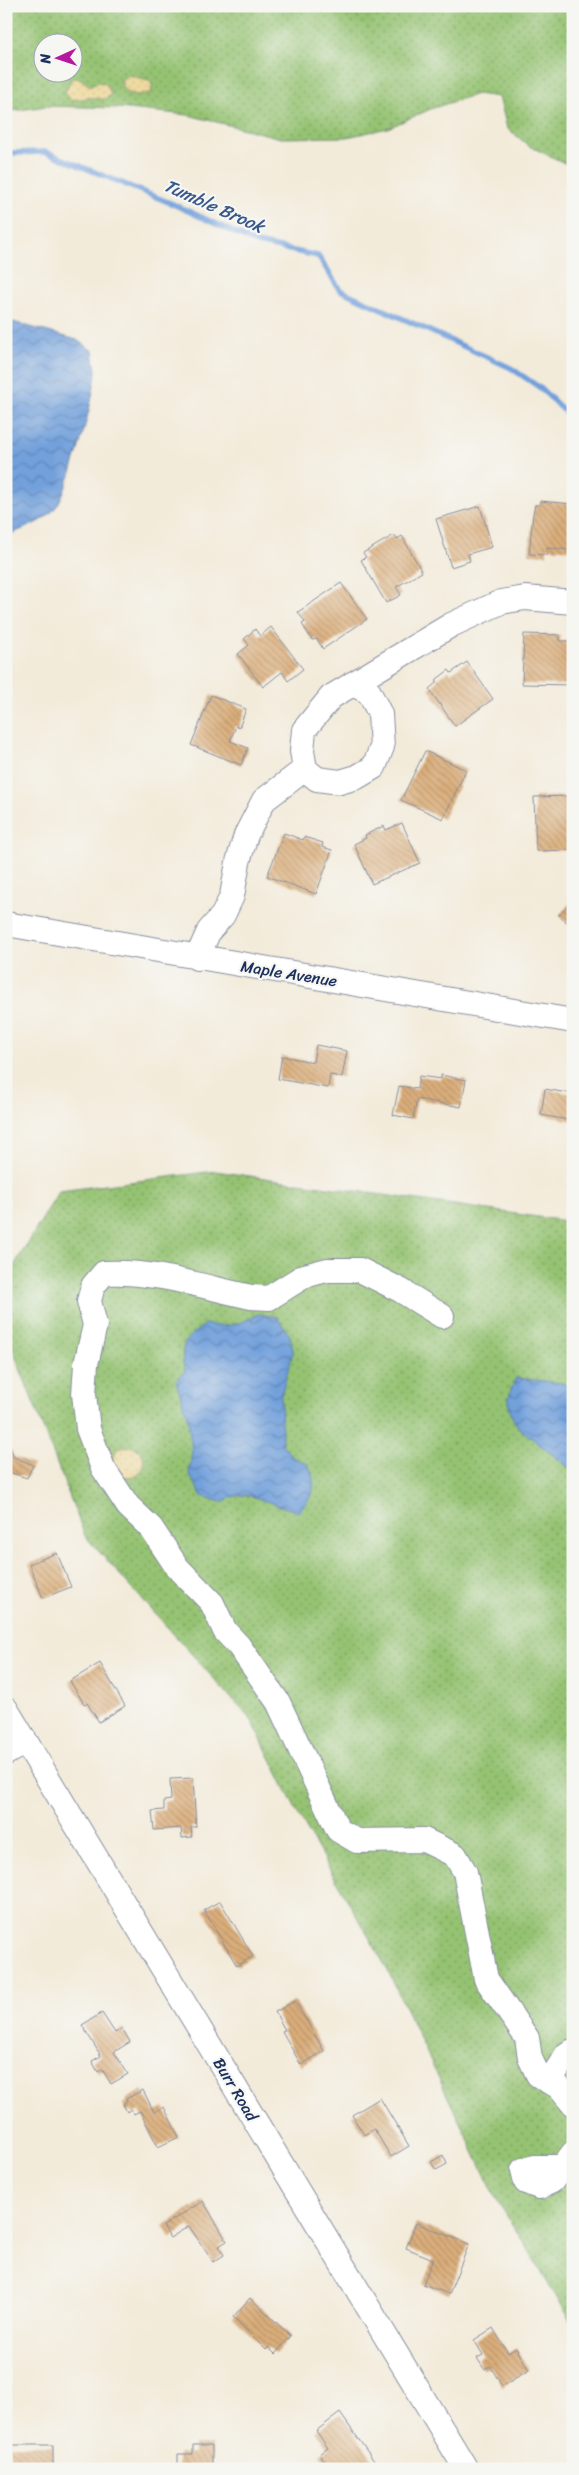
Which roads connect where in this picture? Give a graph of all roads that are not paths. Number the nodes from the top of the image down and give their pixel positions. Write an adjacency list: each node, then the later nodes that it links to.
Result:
1 (573, 602): 2 (street)
2 (352, 684): 3 (street); 3 (street)
3 (305, 769): 5 (street)
4 (6, 924): 5 (street, Maple Avenue)
5 (196, 958): 6 (street, Maple Avenue)
6 (573, 1021)
7 (442, 1316): 11 (street)
8 (6, 1709): 9 (street, Burr Road)
9 (16, 1748): 13 (street, Burr Road)
10 (573, 2051): 11 (street)
11 (549, 2082): 12 (street)
12 (573, 2104)
13 (466, 2469)

